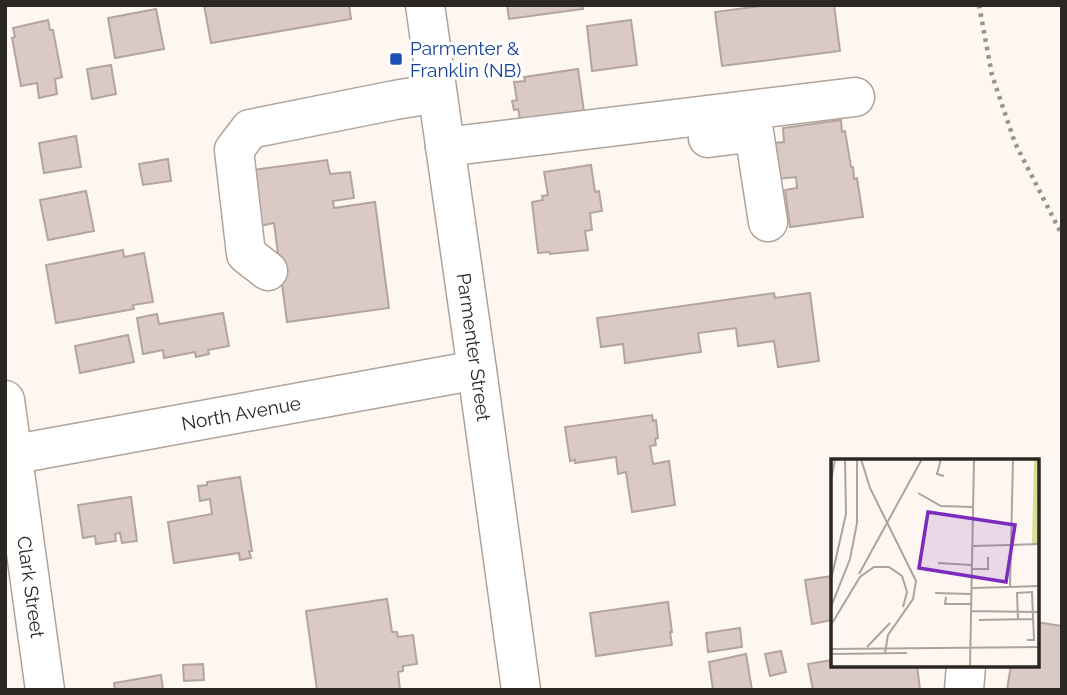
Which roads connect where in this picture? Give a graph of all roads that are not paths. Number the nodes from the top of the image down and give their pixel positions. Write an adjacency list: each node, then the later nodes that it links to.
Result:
1 (425, 5): 2 (street, Parmenter Street)
2 (437, 93): 4 (street, Parmenter Street); 6 (street)
3 (855, 97): 4 (street)
4 (447, 159): 5 (street); 7 (street, Parmenter Street)
5 (768, 222)
6 (268, 271)
7 (477, 370): 9 (street, North Avenue); 12 (street, Parmenter Street)
8 (5, 400): 9 (street, Clark Street)
9 (9, 455): 11 (street, Clark Street)
10 (966, 667): 13 (street)
11 (45, 690)
12 (521, 690)
13 (964, 690)

